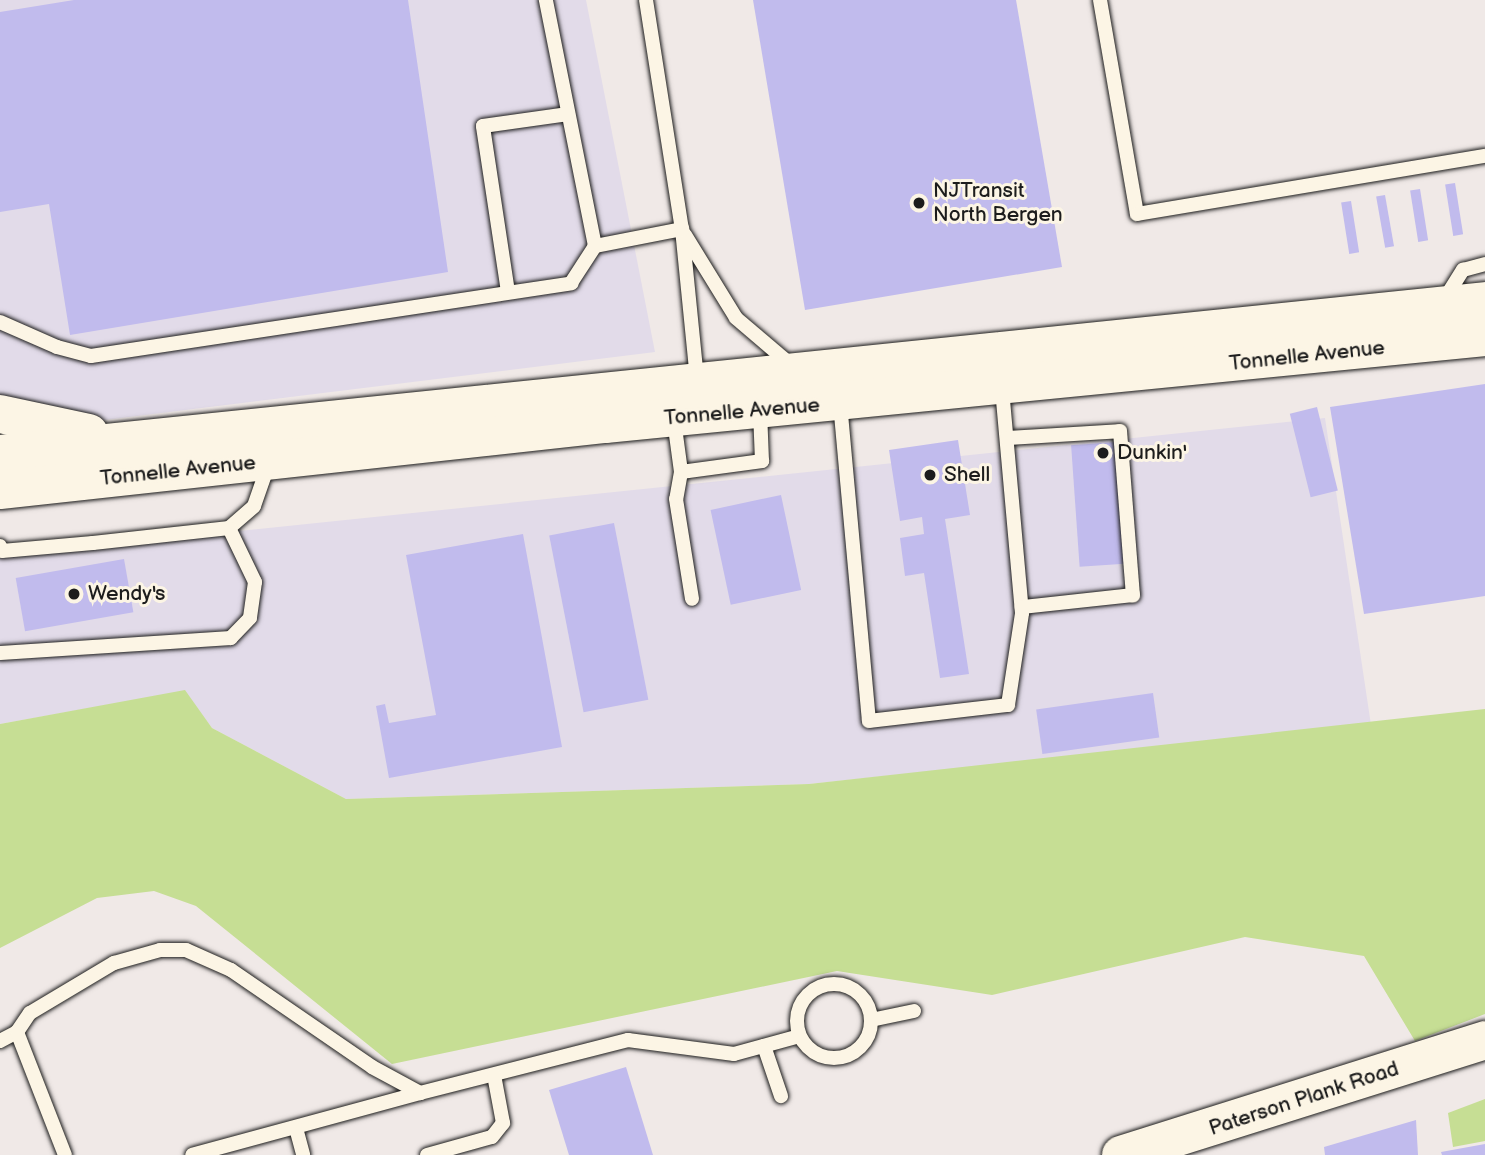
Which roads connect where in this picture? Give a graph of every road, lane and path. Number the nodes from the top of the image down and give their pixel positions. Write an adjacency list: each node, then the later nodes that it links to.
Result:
1 (546, 0): 4 (lane)
2 (646, 0): 6 (lane)
3 (1100, 0): 5 (lane)
4 (568, 114): 7 (lane); 9 (lane)
5 (1485, 156)
6 (682, 229): 7 (lane); 14 (lane); 17 (lane)
7 (595, 246): 9 (lane)
8 (1485, 264): 11 (lane)
9 (508, 292): 12 (lane)
10 (1485, 301): 11 (main road, Tonnelle Avenue)
11 (1441, 306): 14 (main road, Tonnelle Avenue)
12 (0, 322)
13 (1485, 337): 15 (main road, Tonnelle Avenue)
14 (800, 371): 17 (main road, Tonnelle Avenue)
15 (1002, 388): 16 (main road, Tonnelle Avenue); 20 (lane)
16 (840, 403): 18 (main road, Tonnelle Avenue); 29 (lane)
17 (691, 404): 18 (main road, Tonnelle Avenue); 21 (main road, Tonnelle Avenue); 23 (main road, Tonnelle Avenue); 24 (lane)
18 (760, 410): 24 (lane)
19 (0, 414): 21 (main road)
20 (1007, 438): 29 (lane); 29 (lane)
21 (125, 440): 22 (main road, Tonnelle Avenue)
22 (0, 454)
23 (270, 461): 25 (main road, Tonnelle Avenue); 26 (lane)
24 (681, 472): 28 (lane)
25 (0, 490)
26 (229, 528): 27 (lane); 30 (lane)
27 (1, 549)
28 (692, 599)
29 (1021, 607)
30 (0, 653)
31 (914, 1011): 32 (lane)
32 (872, 1020): 34 (lane); 34 (lane)
33 (17, 1032): 36 (lane); 39 (lane); 43 (lane)
34 (800, 1036): 37 (lane)
35 (1485, 1040): 47 (main road, Paterson Plank Road)
36 (0, 1041)
37 (765, 1046): 38 (lane); 40 (lane)
38 (494, 1075): 39 (lane); 46 (lane)
39 (420, 1093): 41 (lane)
40 (781, 1096)
41 (296, 1128): 42 (lane); 45 (lane)
42 (223, 1152): 44 (lane)
43 (65, 1155)
44 (192, 1155)
45 (303, 1155)
46 (427, 1155)
47 (1121, 1155)

